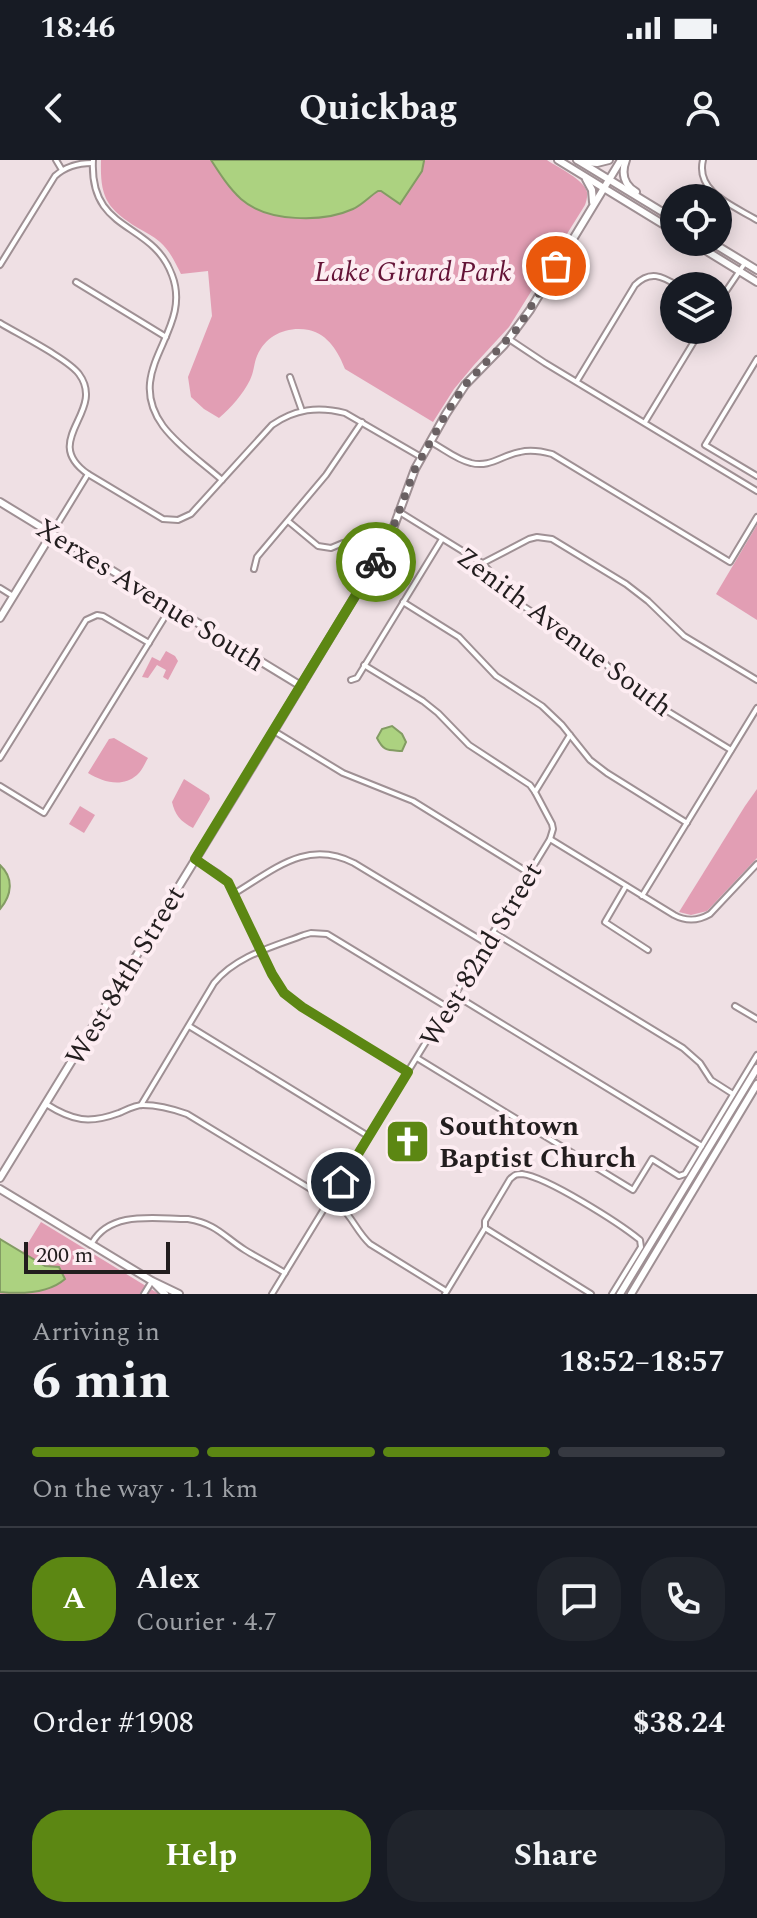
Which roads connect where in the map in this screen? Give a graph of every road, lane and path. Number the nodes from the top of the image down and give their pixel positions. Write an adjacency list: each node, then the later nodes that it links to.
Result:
1 (56, 160): 8 (street)
2 (558, 160): 9 (street)
3 (578, 160): 4 (street); 12 (street)
4 (609, 160)
5 (624, 160): 12 (street, West 84th Street); 15 (street)
6 (703, 160): 10 (street)
7 (93, 162): 8 (street); 30 (street)
8 (62, 170): 22 (street)
9 (584, 176): 13 (street); 14 (street)
10 (702, 177): 11 (street); 17 (street)
11 (695, 178)
12 (610, 180): 13 (street, West 84th Street); 16 (street)
13 (604, 188): 14 (street, West 84th Street); 18 (street)
14 (592, 207): 31 (street, West 84th Street)
15 (660, 208)
16 (660, 210)
17 (757, 220)
18 (660, 222)
19 (732, 255): 21 (street)
20 (715, 256): 24 (street)
21 (745, 263): 23 (street); 24 (street)
22 (0, 265)
23 (757, 270)
24 (739, 271): 27 (street); 28 (street)
25 (660, 277): 35 (street)
26 (76, 282): 30 (street)
27 (732, 282)
28 (757, 282)
29 (0, 323): 41 (street)
30 (166, 337): 43 (street)
31 (509, 339): 35 (street); 39 (street, West 84th Street)
32 (692, 344): 38 (street)
33 (757, 359): 42 (street)
34 (290, 377): 36 (street)
35 (577, 381): 38 (street)
36 (302, 411): 37 (street); 43 (street)
37 (362, 422): 40 (street); 48 (street)
38 (645, 422): 44 (street)
39 (430, 441): 40 (street, West 84th Street); 47 (street)
40 (421, 457): 46 (street, West 84th Street)
41 (88, 474): 43 (street); 49 (street)
42 (757, 476)
43 (222, 480)
44 (757, 491)
45 (0, 502): 49 (street, Xerxes Avenue South)
46 (398, 511): 50 (street, Zenith Avenue South); 53 (street, West 84th Street)
47 (757, 517)
48 (287, 521): 51 (street); 55 (street)
49 (52, 533): 57 (street); 59 (street, Xerxes Avenue South)
50 (442, 538): 54 (street, Zenith Avenue South); 58 (street)
51 (325, 548): 52 (street); 53 (street)
52 (324, 554)
53 (380, 555): 65 (street, West 84th Street)
54 (482, 563): 64 (street); 69 (street, Zenith Avenue South)
55 (254, 569)
56 (0, 588): 57 (street)
57 (13, 596): 60 (street)
58 (403, 602): 62 (street); 68 (street)
59 (171, 607): 61 (street); 65 (street, Xerxes Avenue South)
60 (0, 618)
61 (149, 643): 70 (street); 71 (street)
62 (364, 665): 63 (street); 72 (street)
63 (351, 680)
64 (757, 680)
65 (301, 686): 67 (street, West 84th Street)
66 (757, 708): 69 (street)
67 (274, 731): 75 (street, West 84th Street); 77 (street)
68 (570, 735): 72 (street); 73 (street)
69 (731, 750): 73 (street)
70 (0, 758)
71 (0, 786)
72 (535, 792): 74 (street, West 82nd Street)
73 (687, 823): 80 (street)
74 (550, 839): 77 (street, West 82nd Street); 78 (street)
75 (195, 859): 79 (street); 96 (street, West 84th Street)
76 (757, 864): 80 (street)
77 (529, 873): 81 (street, West 82nd Street)
78 (626, 886): 80 (street); 83 (street)
79 (234, 893): 82 (street); 84 (street)
80 (642, 896)
81 (493, 932): 82 (street, West 82nd Street); 95 (street)
82 (486, 943): 85 (street, West 82nd Street)
83 (648, 950)
84 (261, 951): 87 (street); 89 (street); 93 (street)
85 (455, 995): 87 (street, West 82nd Street); 99 (street)
86 (735, 1006): 88 (street)
87 (447, 1007): 91 (street, West 82nd Street)
88 (757, 1019)
89 (189, 1026): 97 (street); 98 (street)
90 (757, 1055): 95 (street)
91 (417, 1058): 93 (street, West 82nd Street); 99 (street)
92 (757, 1068): 101 (street)
93 (408, 1072): 98 (street, West 82nd Street)
94 (757, 1084): 103 (street)
95 (733, 1094): 99 (street)
96 (46, 1103): 97 (street); 100 (street, West 84th Street)
97 (141, 1105): 104 (street)
98 (368, 1136): 104 (street, West 82nd Street)
99 (702, 1146)
100 (0, 1178)
101 (687, 1185): 103 (street); 117 (street)
102 (0, 1189): 106 (street)
103 (694, 1189): 118 (street)
104 (329, 1201): 107 (street, West 82nd Street); 109 (street)
105 (485, 1228): 109 (street); 115 (street); 116 (street)
106 (91, 1244): 107 (street); 108 (street)
107 (285, 1273): 113 (street, West 82nd Street)
108 (152, 1281): 110 (street); 111 (street); 112 (street)
109 (446, 1292): 114 (street)
110 (144, 1294)
111 (165, 1294)
112 (179, 1294)
113 (272, 1294)
114 (455, 1294)
115 (591, 1294)
116 (612, 1294)
117 (620, 1294)
118 (631, 1294)

